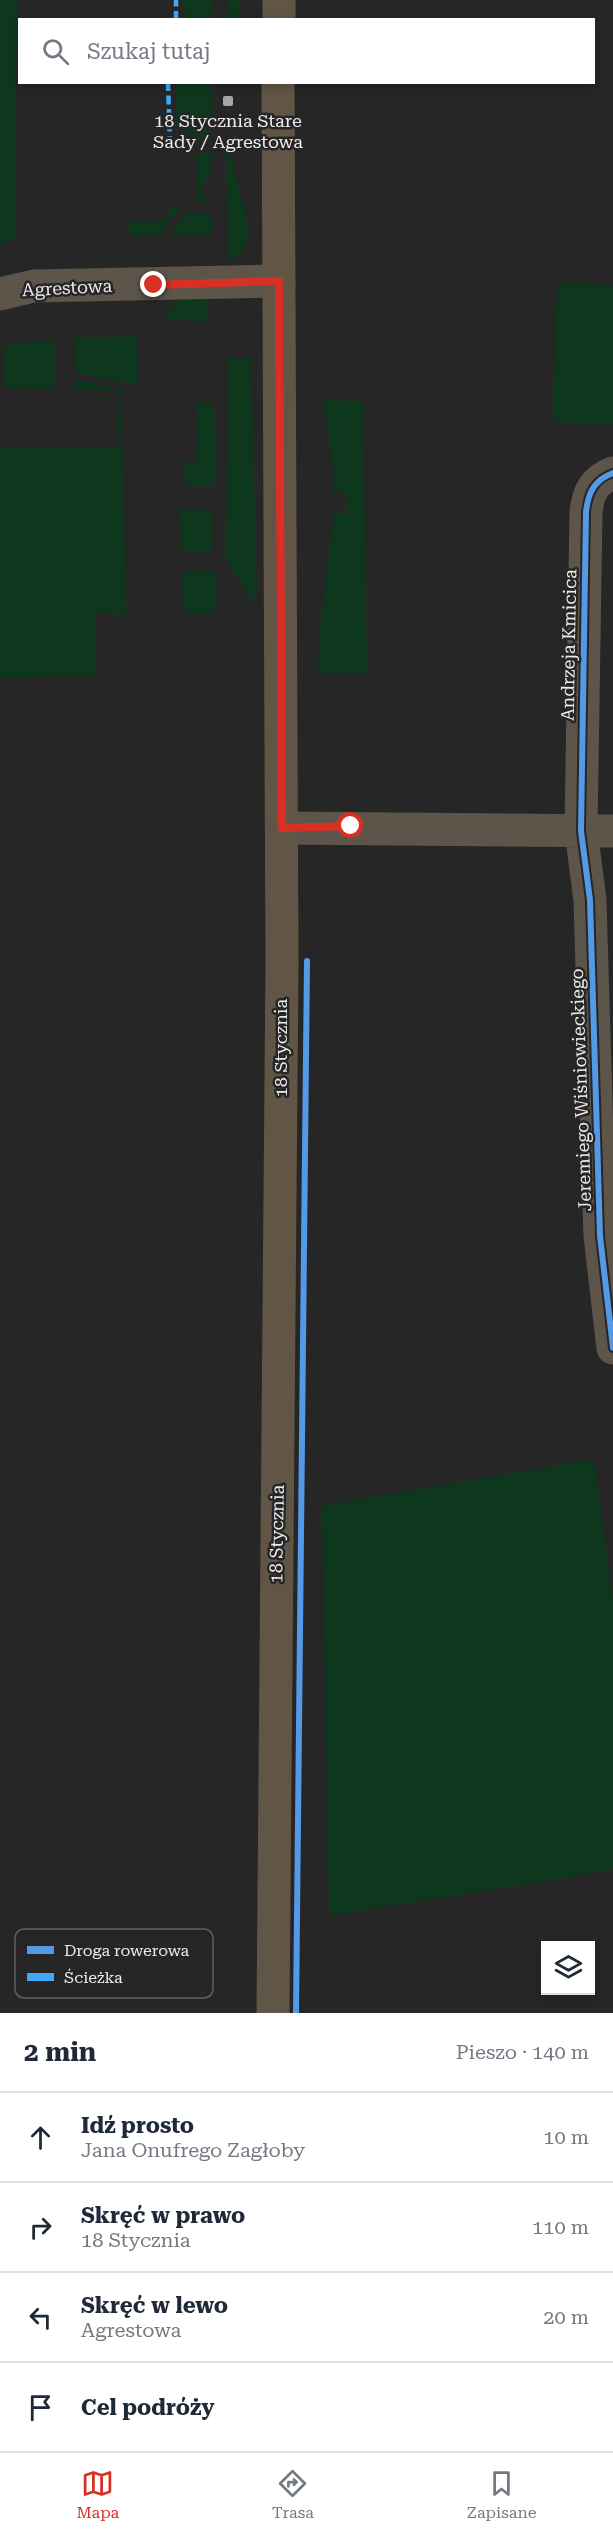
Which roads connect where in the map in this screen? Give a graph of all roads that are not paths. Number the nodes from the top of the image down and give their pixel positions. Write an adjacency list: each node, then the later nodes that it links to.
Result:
1 (279, 0): 2 (main road)
2 (279, 18)
3 (278, 84): 4 (main road, 18 Stycznia)
4 (279, 281): 5 (street, Agrestowa); 7 (main road, 18 Stycznia)
5 (0, 294)
6 (613, 473): 8 (street, Andrzeja Kmicica)
7 (282, 828): 8 (street); 11 (main road, 18 Stycznia)
8 (581, 831): 9 (street); 10 (street, Jeremiego Wiśniowieckiego)
9 (613, 831)
10 (613, 1348)
11 (273, 2013)

